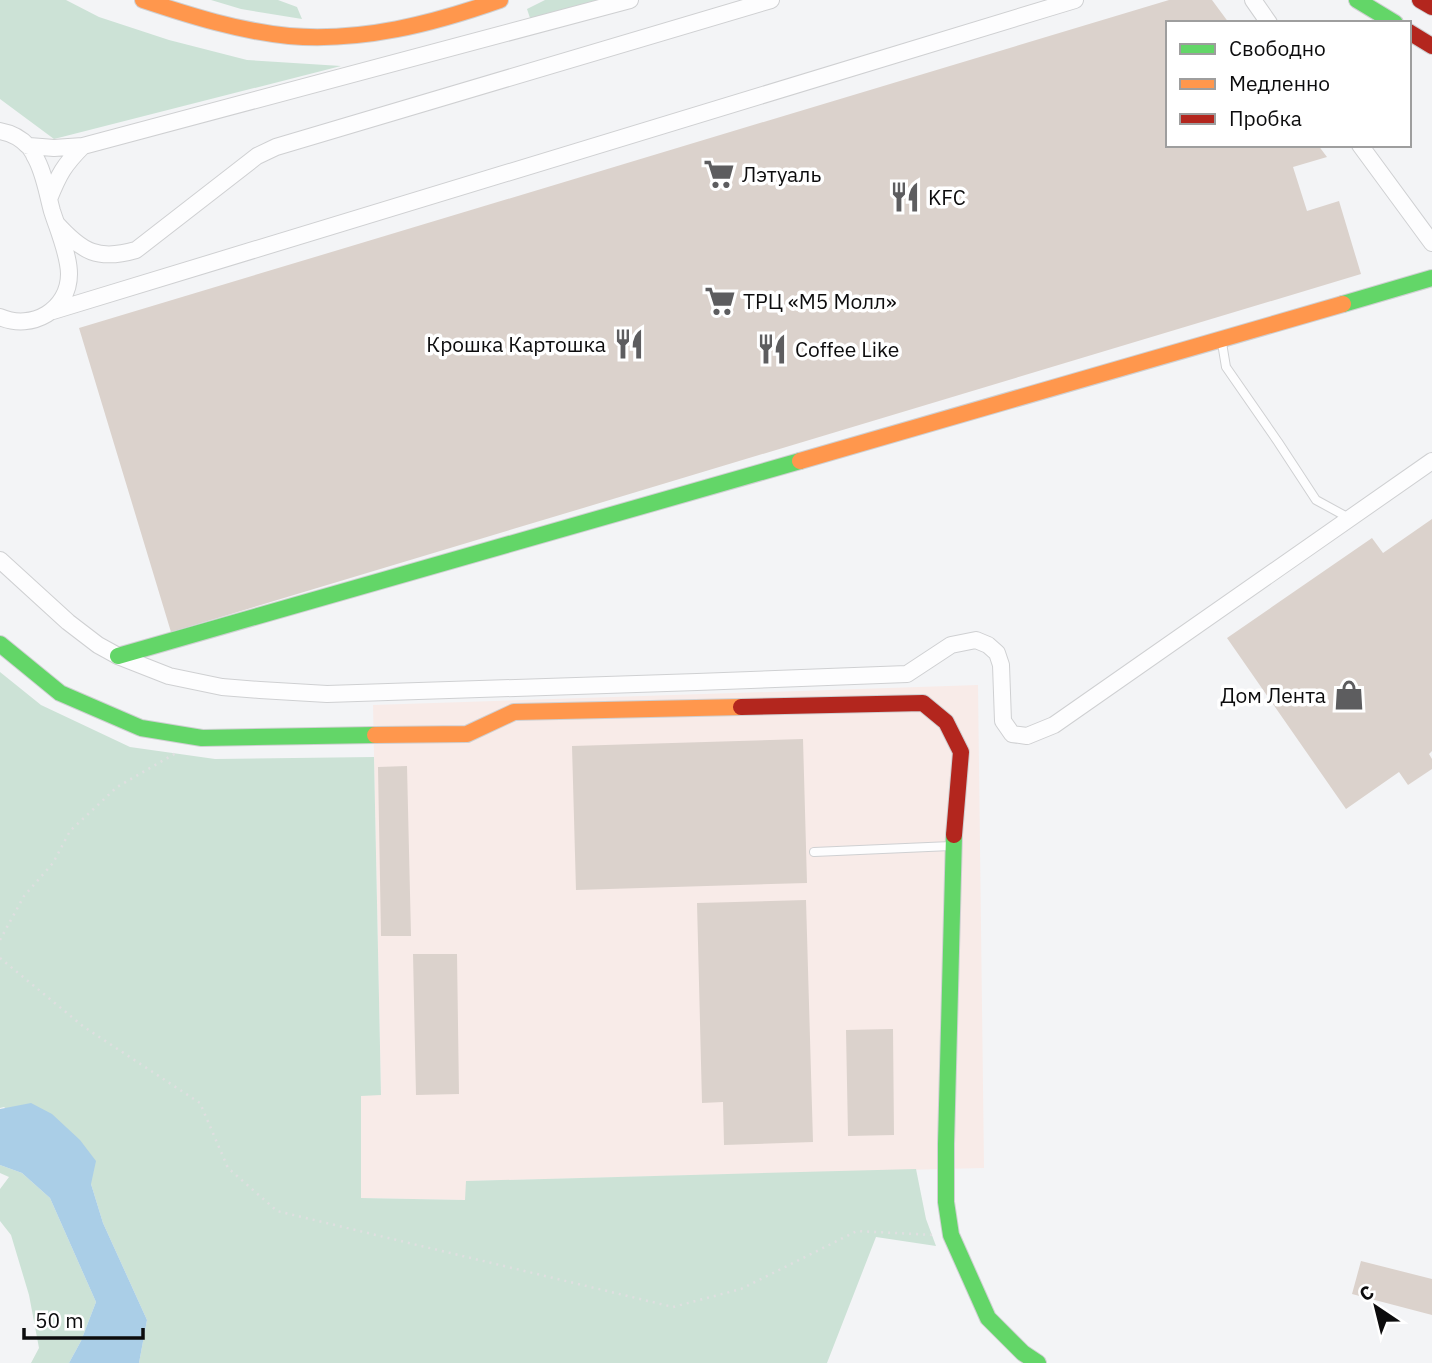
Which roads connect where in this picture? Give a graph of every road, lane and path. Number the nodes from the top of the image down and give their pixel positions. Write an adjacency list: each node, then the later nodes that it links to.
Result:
1 (143, 0): 2 (main road)
2 (500, 0)
3 (630, 0): 17 (street)
4 (771, 0): 20 (street)
5 (1075, 0): 23 (street)
6 (1253, 0): 10 (street)
7 (1357, 0): 11 (main road)
8 (1420, 0): 9 (main road)
9 (1432, 7)
10 (1268, 21)
11 (1392, 21)
12 (1411, 33): 13 (main road)
13 (1432, 46)
14 (0, 117): 15 (street)
15 (6, 132): 16 (street)
16 (29, 146): 17 (street); 19 (street)
17 (83, 146): 19 (street)
18 (1361, 147): 21 (street)
19 (49, 199): 20 (street)
20 (56, 223): 23 (street)
21 (1432, 243)
22 (1432, 278): 27 (main road)
23 (53, 311): 25 (street)
24 (0, 317): 25 (street)
25 (23, 322): 26 (street)
26 (0, 329)
27 (1221, 340): 29 (lane); 32 (main road)
28 (1432, 461): 29 (street)
29 (1349, 518): 32 (street)
30 (0, 560): 32 (street)
31 (0, 644): 33 (main road)
32 (118, 656)
33 (202, 738): 34 (main road); 36 (path)
34 (953, 846): 35 (lane); 38 (main road)
35 (814, 852)
36 (0, 940)
37 (0, 958): 38 (path)
38 (951, 1235): 39 (main road)
39 (1038, 1363)

